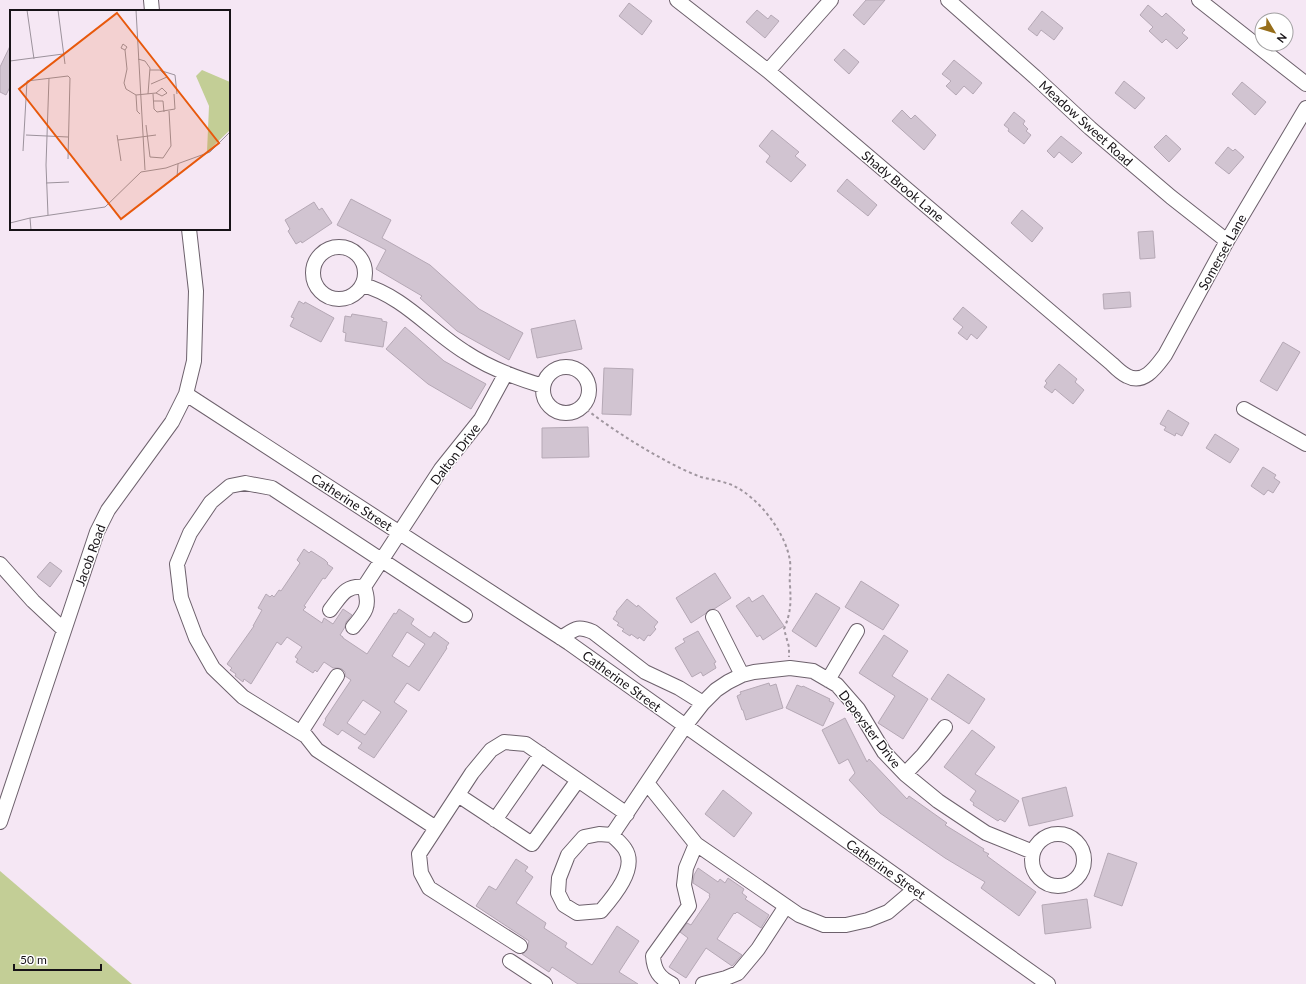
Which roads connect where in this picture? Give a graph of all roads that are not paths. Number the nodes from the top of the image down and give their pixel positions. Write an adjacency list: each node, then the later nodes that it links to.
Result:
1 (150, 0): 6 (street)
2 (677, 0): 7 (street, Shady Brook Lane)
3 (831, 0): 7 (street)
4 (948, 0): 11 (street, Meadow Sweet Road)
5 (1199, 0): 8 (street)
6 (152, 10)
7 (768, 71): 14 (street, Shady Brook Lane)
8 (1306, 84)
9 (1306, 108): 11 (street, Somerset Lane)
10 (189, 230): 16 (street, Jacob Road)
11 (1227, 241): 14 (street, Somerset Lane)
12 (363, 285): 13 (street)
13 (506, 373): 15 (street); 19 (street, Dalton Drive)
14 (1127, 376)
15 (543, 386): 15 (street)
16 (186, 394): 19 (street, Catherine Street); 27 (street, Jacob Road)
17 (1244, 409): 18 (street)
18 (1306, 444)
19 (399, 532): 20 (street, Dalton Drive); 29 (street, Catherine Street)
20 (382, 561): 22 (street, Dalton Drive); 24 (street); 36 (street)
21 (0, 564): 27 (street)
22 (364, 587): 23 (street); 26 (street)
23 (330, 610)
24 (465, 615)
25 (713, 616): 30 (street)
26 (353, 627)
27 (64, 630): 44 (street, Jacob Road)
28 (857, 631): 32 (street)
29 (561, 638): 33 (street); 34 (street, Catherine Street)
30 (742, 675): 32 (street, Depeyster Drive); 33 (street, Depeyster Drive)
31 (337, 676): 36 (street)
32 (828, 680): 38 (street, Depeyster Drive)
33 (702, 703): 34 (street, Depeyster Drive)
34 (686, 726): 40 (street, Depeyster Drive); 49 (street, Catherine Street)
35 (945, 727): 38 (street)
36 (301, 732): 45 (street)
37 (541, 754): 39 (street); 41 (street); 43 (street)
38 (905, 774): 48 (street, Depeyster Drive)
39 (578, 780): 42 (street); 43 (street)
40 (647, 783): 42 (street, Depeyster Drive); 47 (street)
41 (458, 795): 43 (street); 45 (street)
42 (627, 814): 46 (street, Depeyster Drive)
43 (495, 820)
44 (0, 822)
45 (436, 828): 51 (street)
46 (612, 835): 46 (street)
47 (696, 844): 50 (street); 55 (street)
48 (1033, 852)
49 (915, 889): 50 (street); 57 (street, Catherine Street)
50 (786, 906): 53 (street)
51 (520, 946)
52 (510, 961): 54 (street)
53 (723, 981): 56 (street)
54 (545, 984)
55 (672, 984)
56 (703, 984)
57 (1048, 984)

